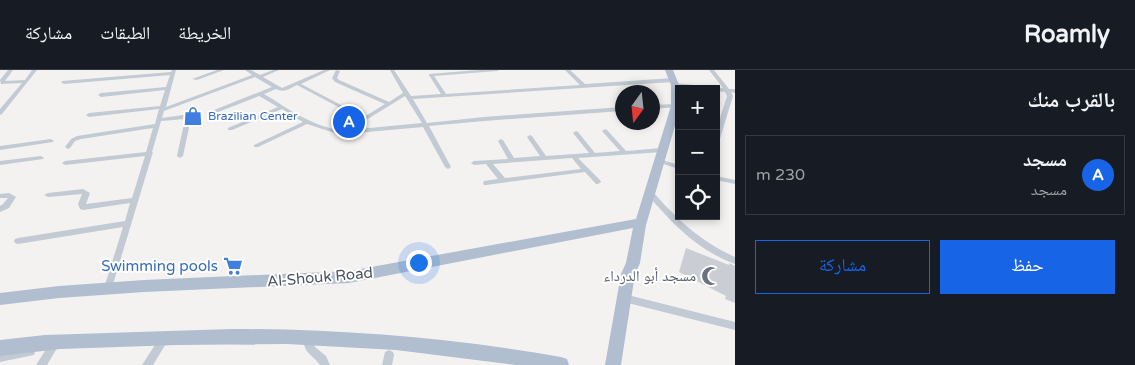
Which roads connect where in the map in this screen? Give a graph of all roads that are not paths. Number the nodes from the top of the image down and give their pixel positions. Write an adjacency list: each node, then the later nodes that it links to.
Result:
1 (11, 70): 16 (street)
2 (35, 70): 16 (street)
3 (222, 70): 15 (street)
4 (247, 70): 13 (street)
5 (277, 70): 13 (street)
6 (328, 70): 18 (street)
7 (392, 70): 26 (street)
8 (497, 70): 27 (street)
9 (567, 70): 19 (street)
10 (711, 70): 22 (street)
11 (338, 71): 29 (street)
12 (174, 72): 17 (street); 21 (street)
13 (258, 76): 20 (street); 32 (street)
14 (672, 78): 19 (street); 22 (street); 28 (main road)
15 (195, 79)
16 (26, 81): 36 (street)
17 (64, 82)
18 (298, 84): 20 (street); 39 (street)
19 (584, 85): 27 (street)
20 (276, 87): 24 (street)
21 (168, 88): 25 (street); 32 (street)
22 (727, 90): 23 (street); 44 (street)
23 (735, 91)
24 (260, 94): 33 (street); 37 (street)
25 (101, 95)
26 (409, 95): 27 (street); 29 (street); 42 (street)
27 (444, 95)
28 (675, 99)
29 (390, 104): 39 (street)
30 (660, 106): 31 (street)
31 (675, 106)
32 (162, 108): 38 (street); 41 (street)
33 (280, 108): 40 (street); 43 (street)
34 (675, 109): 54 (main road)
35 (615, 110): 42 (street)
36 (1, 111)
37 (211, 114)
38 (89, 115)
39 (364, 120): 46 (street)
40 (307, 122): 46 (street); 51 (street)
41 (157, 123): 52 (street); 56 (street); 58 (street)
42 (425, 124): 46 (street); 69 (street)
43 (230, 130)
44 (720, 130)
45 (605, 131): 55 (street)
46 (353, 133)
47 (576, 133): 57 (street)
48 (530, 137): 61 (street)
49 (501, 141): 62 (street)
50 (51, 142): 53 (street)
51 (256, 146)
52 (68, 147)
53 (0, 148)
54 (662, 150): 55 (street); 63 (main road)
55 (625, 152): 57 (street)
56 (150, 153): 66 (street); 79 (street)
57 (594, 155): 59 (street)
58 (180, 156)
59 (573, 156): 61 (street); 70 (street)
60 (41, 158): 65 (street)
61 (544, 158): 62 (street)
62 (512, 160): 64 (street)
63 (659, 161): 68 (street); 76 (main road)
64 (488, 162): 67 (street); 72 (street)
65 (0, 163)
66 (65, 163)
67 (474, 163)
68 (675, 166)
69 (448, 167)
70 (587, 170): 72 (street); 73 (street)
71 (720, 179): 74 (street)
72 (503, 181): 75 (street)
73 (598, 182)
74 (735, 182)
75 (486, 183)
76 (651, 188): 82 (main road); 84 (street)
77 (48, 195): 79 (street)
78 (0, 196): 80 (street)
79 (135, 200): 81 (street)
80 (0, 209)
81 (128, 223): 83 (street); 85 (street)
82 (638, 224): 85 (main road, Al-Shouk Road); 86 (main road)
83 (18, 241)
84 (735, 261)
85 (108, 288): 87 (main road, Al-Shouk Road)
86 (624, 298): 88 (street); 98 (main road)
87 (0, 299)
88 (735, 326)
89 (309, 336): 90 (main road); 96 (street); 97 (main road)
90 (166, 337): 91 (main road); 95 (street)
91 (54, 344): 92 (main road); 93 (street); 94 (street)
92 (0, 348)
93 (0, 357)
94 (41, 365)
95 (147, 365)
96 (324, 365)
97 (561, 365)
98 (613, 365)

